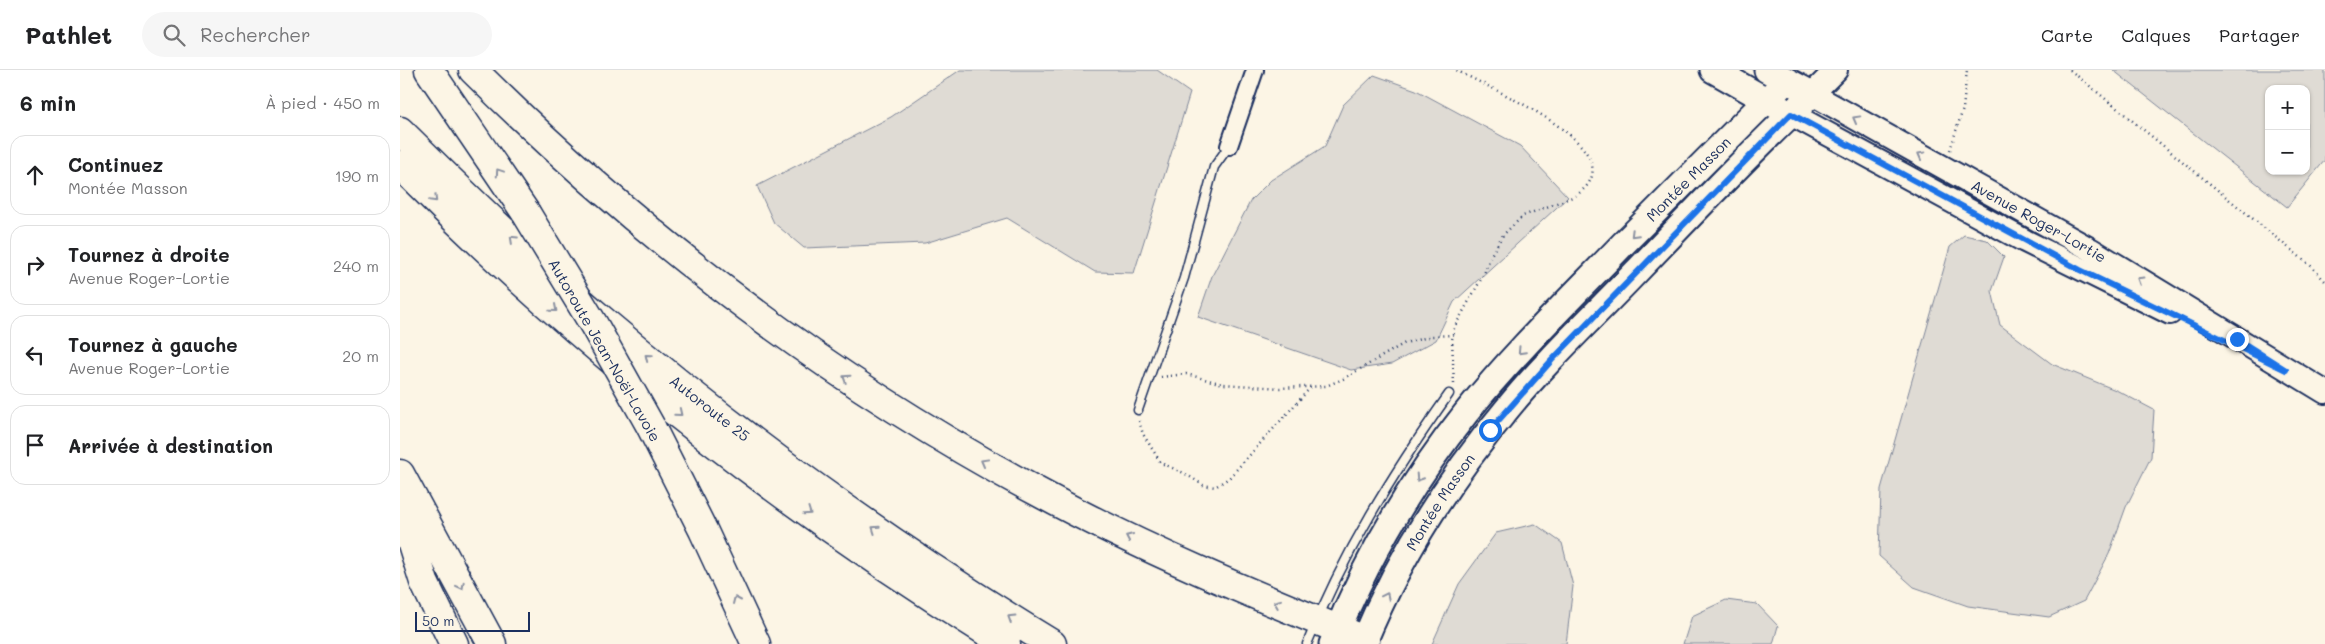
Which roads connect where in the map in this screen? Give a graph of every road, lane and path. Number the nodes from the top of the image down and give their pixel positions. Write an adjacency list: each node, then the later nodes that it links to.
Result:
1 (429, 70): 31 (highway, Autoroute Jean-Noël-Lavoie, one-way to 1, bridge)
2 (473, 70): 27 (highway, one-way to 2)
3 (1255, 70): 14 (street)
4 (1456, 70): 18 (path)
5 (1713, 70): 11 (main road)
6 (1836, 70): 10 (street)
7 (1967, 70): 16 (path)
8 (2070, 70): 17 (path)
9 (1784, 74): 10 (main road, Avenue Roger-Lortie); 11 (main road, Montée Masson)
10 (1812, 94): 12 (main road, Montée Masson); 16 (street, Avenue Roger-Lortie, one-way to 10)
11 (1766, 100): 12 (main road, Avenue Roger-Lortie); 27 (main road, Montée Masson, one-way to 27)
12 (1791, 114): 19 (street, Avenue Roger-Lortie); 28 (main road, Montée Masson, one-way to 12)
13 (400, 131): 33 (highway, Autoroute 25, one-way to 13)
14 (1229, 146): 20 (lane)
15 (400, 165): 32 (highway, Autoroute 25, one-way to 32)
16 (1944, 168): 19 (street, Avenue Roger-Lortie, one-way to 16)
17 (2325, 281)
18 (1453, 335): 21 (path); 23 (path)
19 (2286, 370): 22 (street, Avenue Roger-Lortie)
20 (1149, 378): 21 (path); 24 (lane)
21 (1312, 386): 24 (path)
22 (2325, 392)
23 (1449, 394): 27 (lane)
24 (1138, 410)
25 (400, 474): 30 (highway, one-way to 30)
26 (400, 505): 29 (highway)
27 (1324, 634): 28 (highway)
28 (1364, 642)
29 (454, 644)
30 (492, 644)
31 (756, 644)
32 (1006, 644)
33 (1052, 644)

